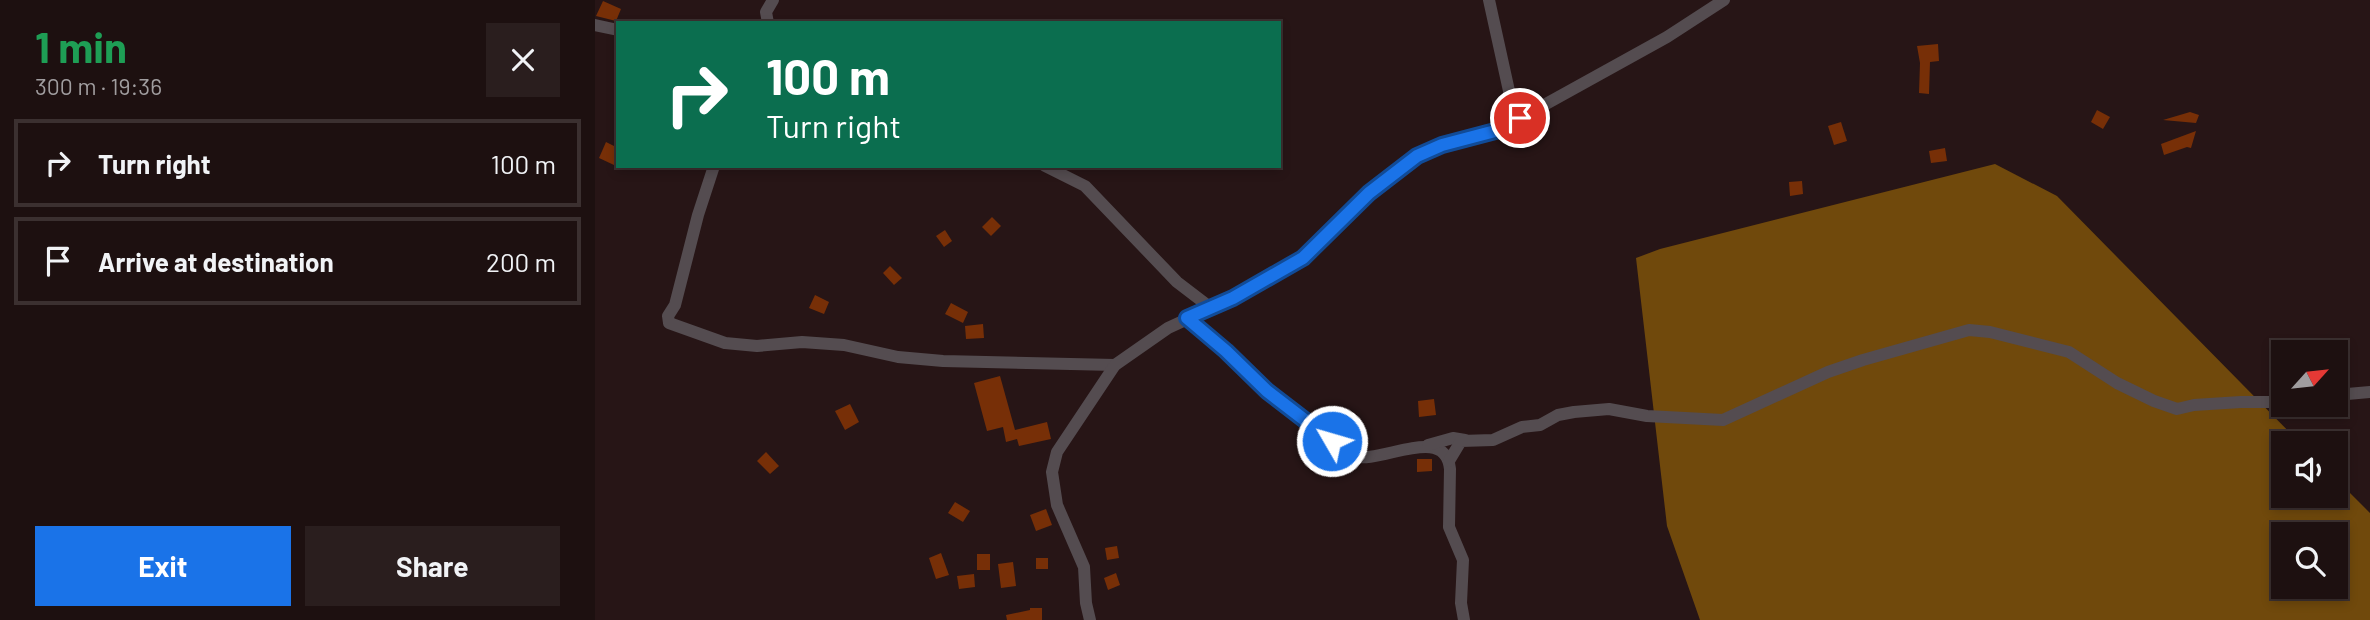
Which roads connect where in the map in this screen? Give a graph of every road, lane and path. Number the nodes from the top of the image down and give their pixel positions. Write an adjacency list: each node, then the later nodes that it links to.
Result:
1 (773, 0): 4 (street)
2 (1489, 0): 7 (street)
3 (1724, 0): 7 (street)
4 (768, 21)
5 (595, 25): 6 (street)
6 (616, 30)
7 (1499, 130): 10 (street)
8 (713, 168): 12 (street)
9 (1049, 168): 10 (street)
10 (1211, 308): 11 (street)
11 (1187, 318): 12 (street); 17 (street)
12 (1115, 365): 19 (street)
13 (2370, 392): 14 (street)
14 (2349, 394)
15 (2271, 402): 16 (street)
16 (1465, 440): 17 (street); 18 (street)
17 (1428, 445): 18 (street)
18 (1449, 461): 20 (street)
19 (1090, 620)
20 (1464, 620)

